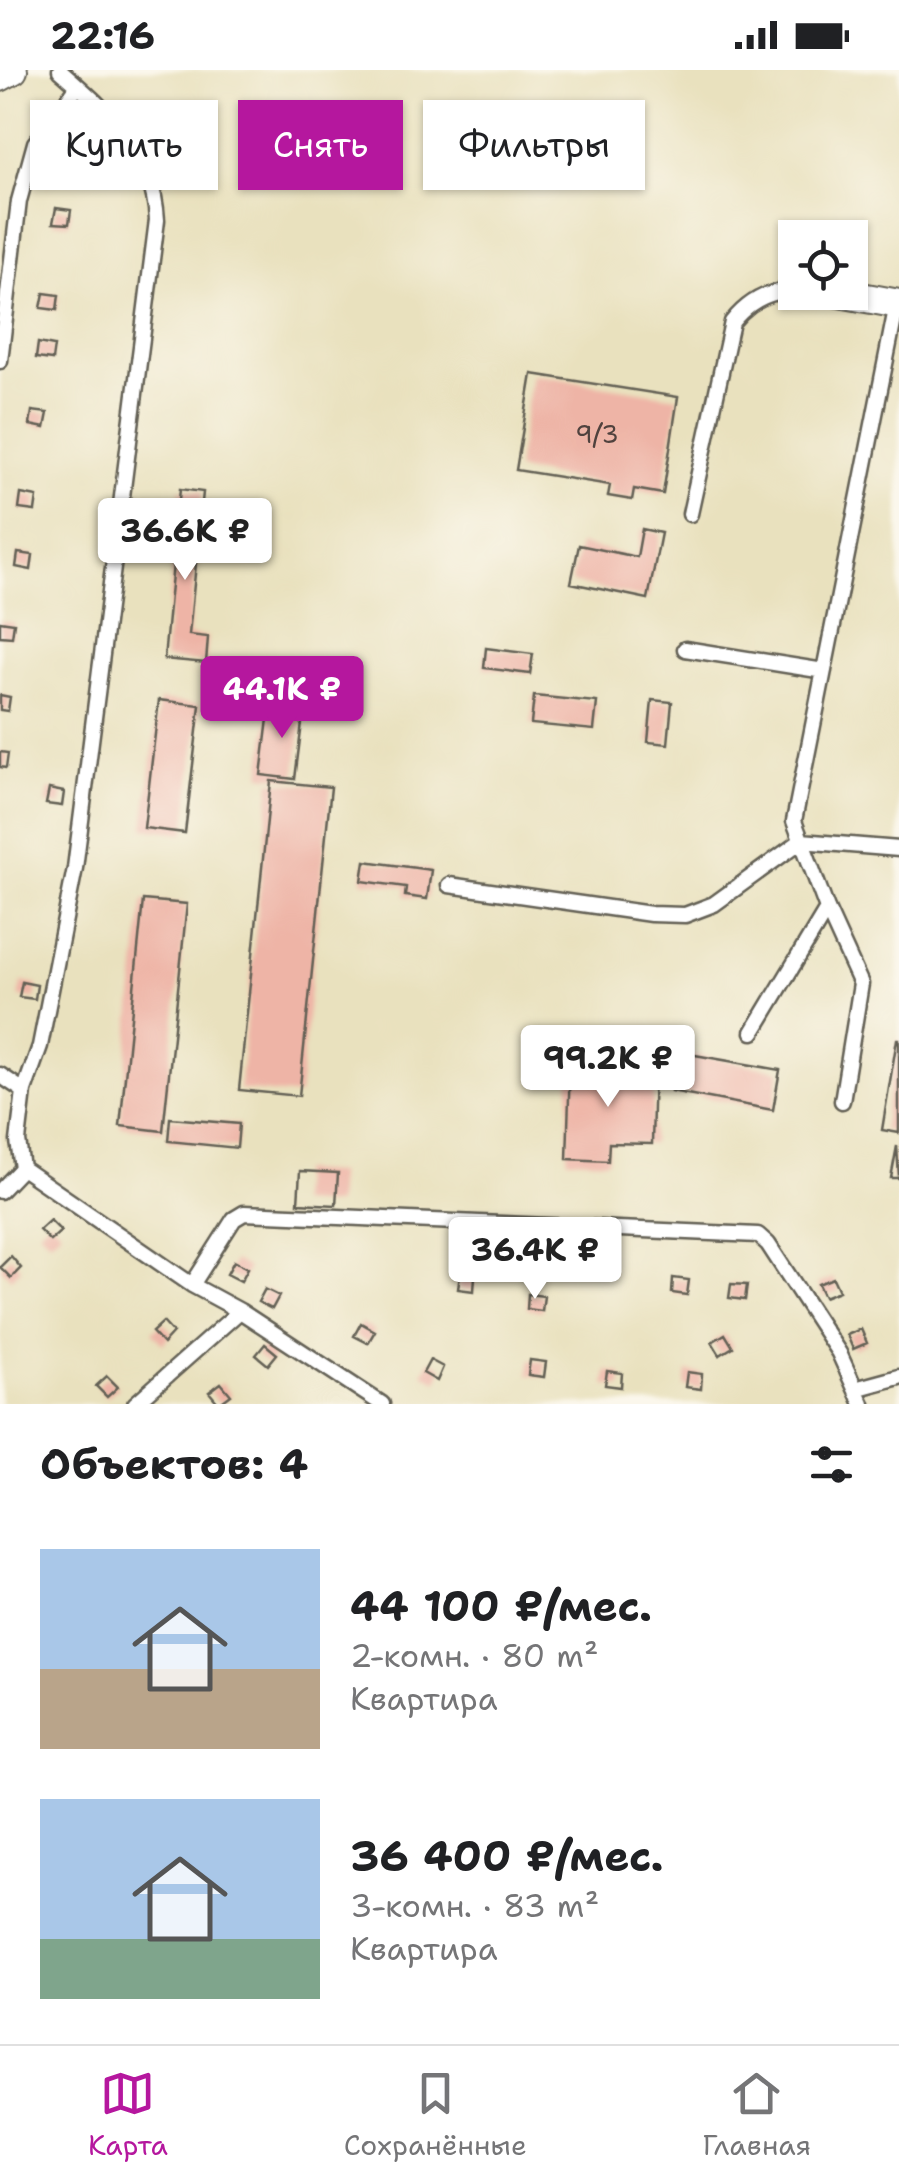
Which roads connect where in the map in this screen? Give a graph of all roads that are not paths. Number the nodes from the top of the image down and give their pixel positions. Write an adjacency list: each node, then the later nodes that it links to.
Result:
1 (12, 70): 3 (street)
2 (60, 70): 4 (lane)
3 (0, 77)
4 (78, 86): 8 (lane); 18 (lane)
5 (778, 293): 9 (lane)
6 (868, 298): 7 (street)
7 (898, 304): 11 (lane)
8 (0, 362)
9 (690, 514)
10 (685, 649): 11 (lane)
11 (824, 671): 12 (lane)
12 (802, 841): 13 (lane); 14 (lane); 15 (lane)
13 (899, 849)
14 (450, 885)
15 (827, 909): 16 (lane); 19 (lane)
16 (753, 1032)
17 (0, 1076): 18 (lane)
18 (24, 1091): 20 (lane)
19 (842, 1101)
20 (22, 1168): 21 (lane); 22 (lane)
21 (0, 1192)
22 (192, 1285): 23 (lane); 25 (lane)
23 (240, 1311): 26 (lane); 27 (lane)
24 (899, 1377): 25 (lane)
25 (855, 1389): 28 (lane)
26 (135, 1404)
27 (382, 1404)
28 (862, 1404)

